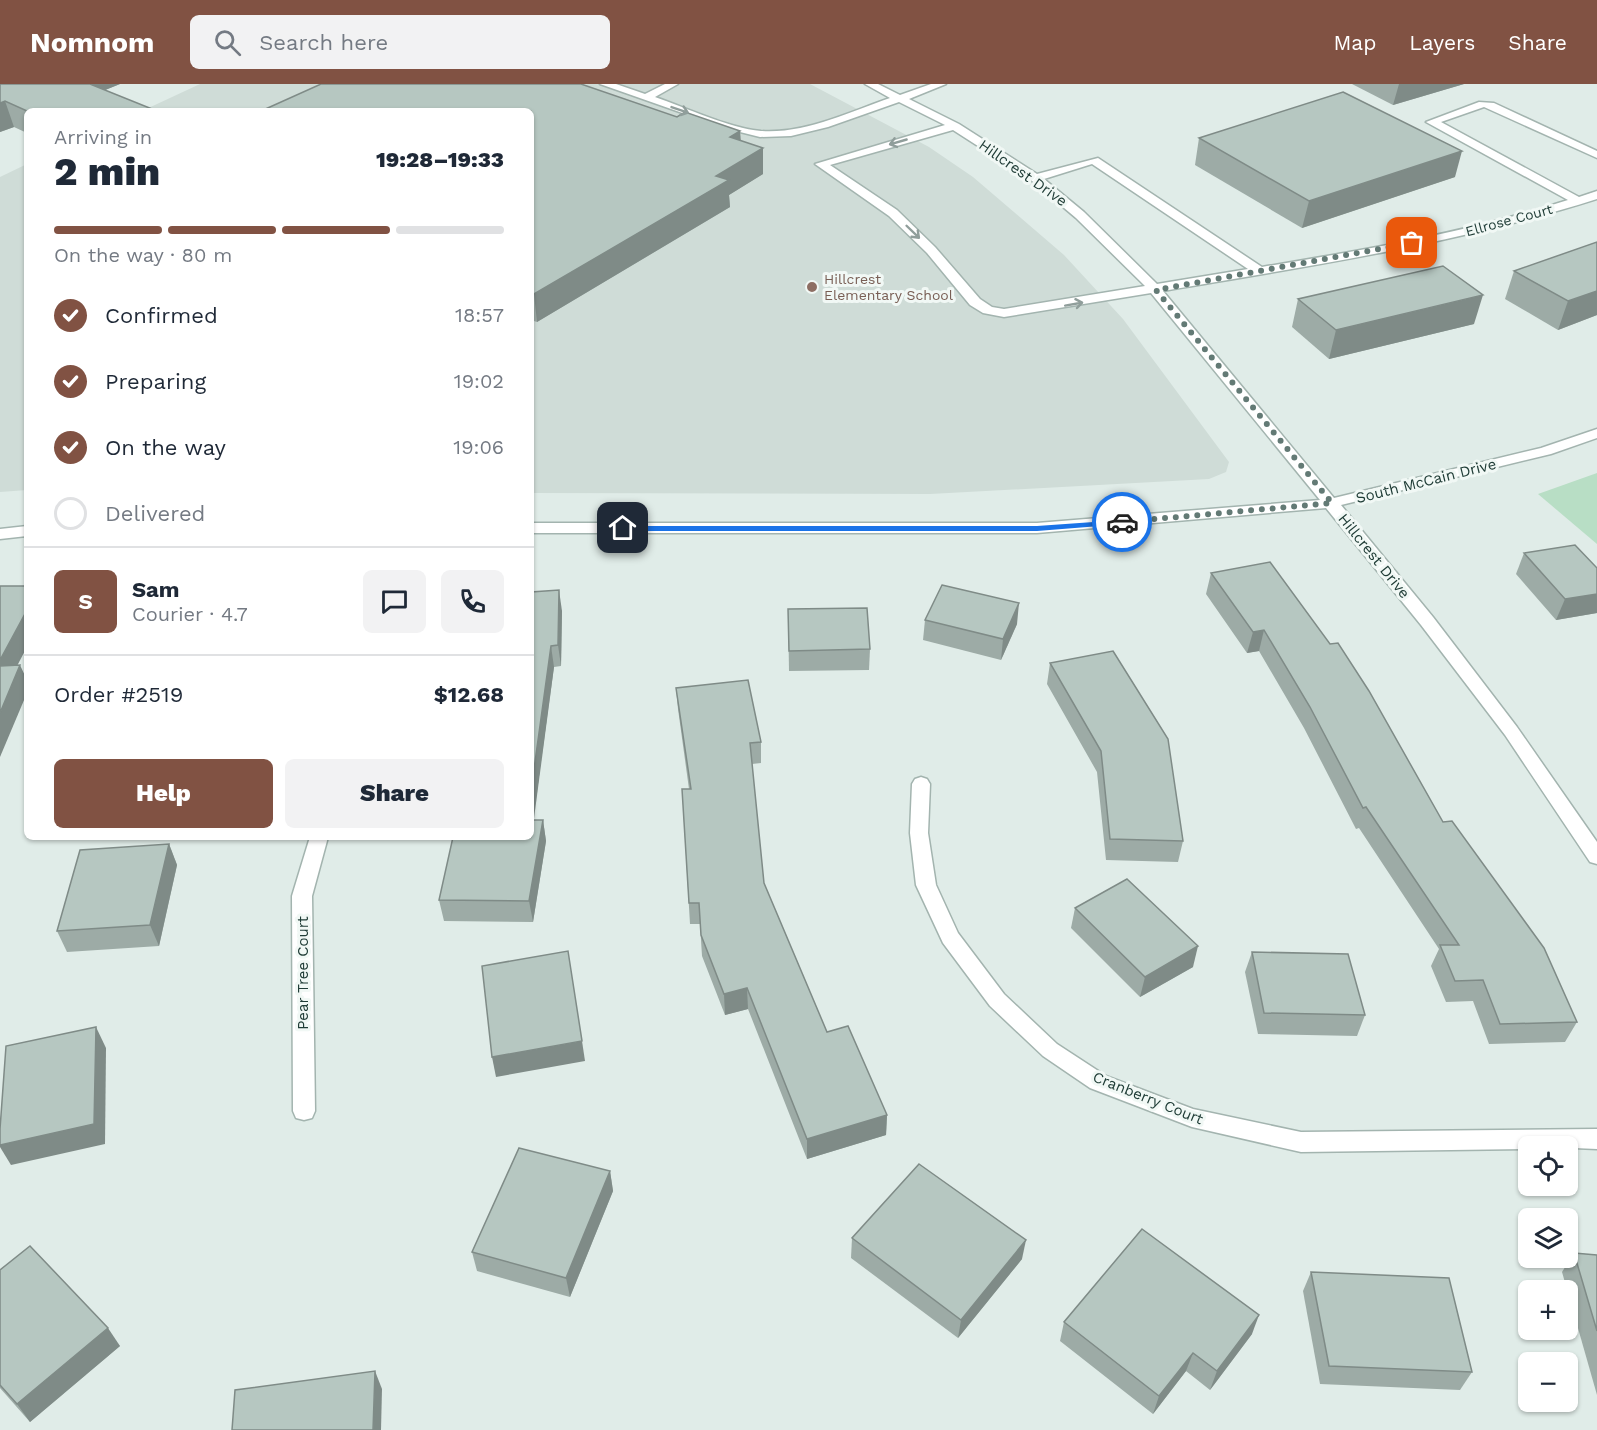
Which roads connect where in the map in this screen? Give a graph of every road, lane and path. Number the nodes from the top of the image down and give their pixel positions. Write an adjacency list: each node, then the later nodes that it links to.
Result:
1 (605, 84): 5 (street)
2 (673, 84): 5 (street)
3 (870, 84): 6 (street, Hillcrest Drive)
4 (941, 84): 6 (street)
5 (646, 98): 6 (street, one-way to 6)
6 (902, 98): 7 (street, Hillcrest Drive)
7 (955, 126): 9 (street, Hillcrest Drive); 13 (street, Ellrose Court, one-way to 13)
8 (1597, 155): 11 (street, Ellrose Court)
9 (1035, 178): 12 (street); 13 (street, Hillcrest Drive)
10 (1597, 195): 11 (street, Ellrose Court)
11 (1578, 201): 12 (street, Ellrose Court)
12 (1258, 270): 13 (street, Ellrose Court)
13 (1156, 290): 15 (street, Hillcrest Drive)
14 (1597, 433): 15 (street, South McCain Drive)
15 (1332, 503): 16 (street, South McCain Drive); 21 (street, Hillcrest Drive)
16 (534, 528)
17 (24, 531): 18 (street)
18 (0, 534)
19 (921, 784): 23 (street, Cranberry Court)
20 (318, 840): 22 (street, Pear Tree Court)
21 (1597, 857)
22 (304, 1111)
23 (1597, 1139)

